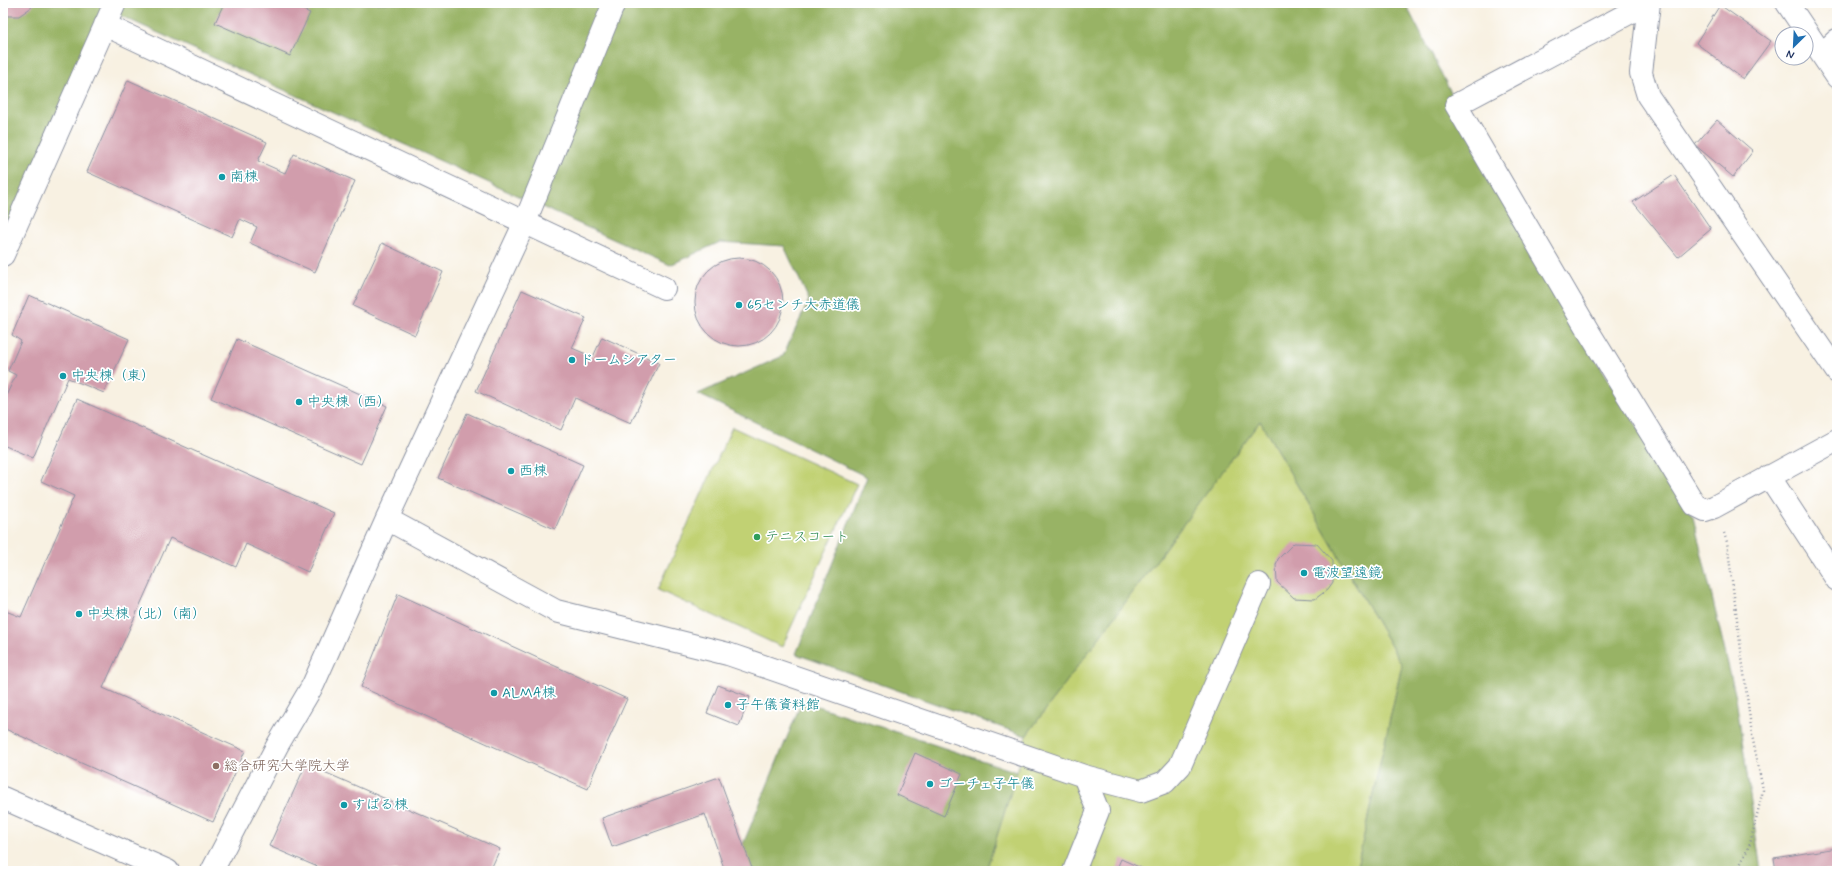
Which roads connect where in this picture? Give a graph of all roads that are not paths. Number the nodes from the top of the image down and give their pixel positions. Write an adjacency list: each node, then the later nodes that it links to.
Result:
1 (115, 3): 5 (street)
2 (614, 3): 8 (street)
3 (1649, 3): 11 (street); 13 (street)
4 (1787, 3): 6 (street)
5 (105, 25): 8 (street); 9 (street)
6 (1829, 47): 7 (street)
7 (1837, 77)
8 (525, 222): 10 (street); 14 (street)
9 (3, 255)
10 (664, 288)
11 (1837, 372)
12 (1837, 440): 13 (street)
13 (1769, 476): 15 (street)
14 (387, 519): 17 (street); 20 (street)
15 (1837, 580)
16 (1259, 584): 17 (street)
17 (1084, 776): 21 (street)
18 (3, 798): 19 (street)
19 (168, 871)
20 (212, 871)
21 (1074, 871)

